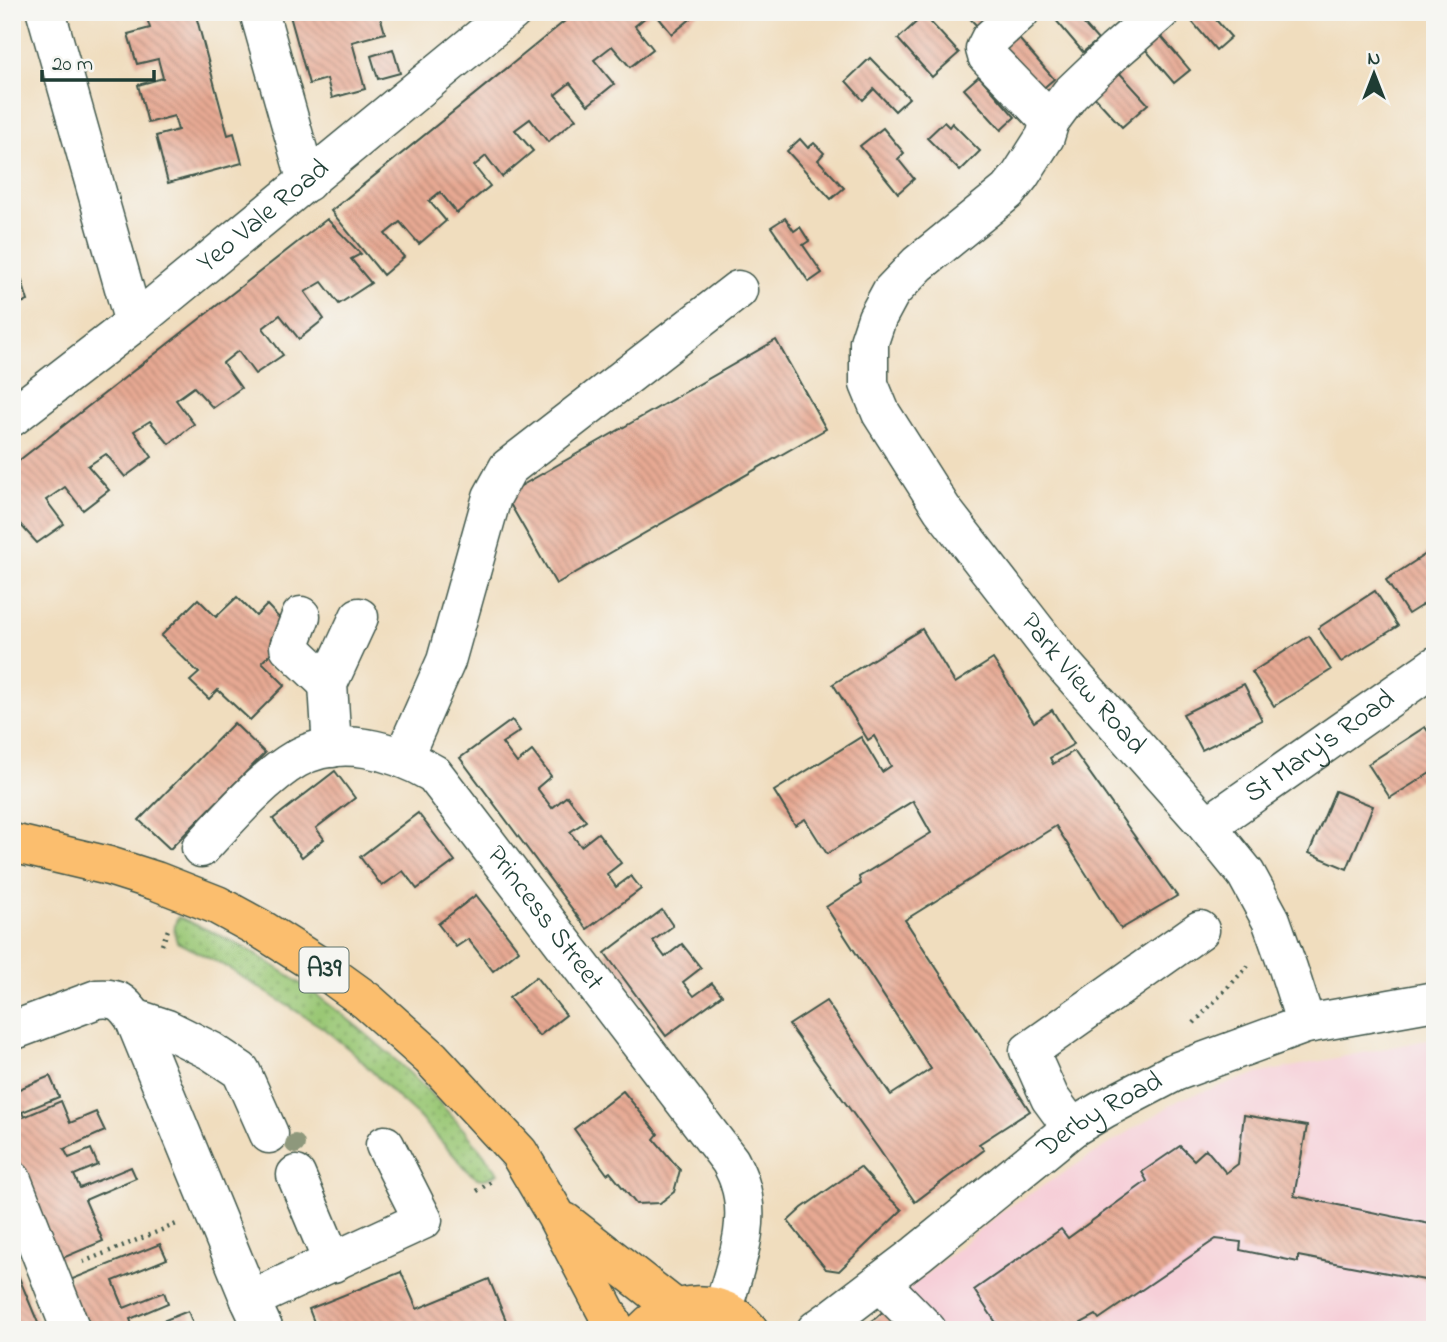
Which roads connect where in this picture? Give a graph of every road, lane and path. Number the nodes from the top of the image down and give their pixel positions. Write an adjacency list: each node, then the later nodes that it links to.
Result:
1 (46, 12): 10 (street)
2 (259, 12): 8 (street)
3 (512, 12): 6 (street, Yeo Vale Road)
4 (1020, 12): 7 (street)
5 (1160, 12): 7 (street)
6 (476, 25): 8 (street, Yeo Vale Road)
7 (1050, 121): 18 (street, Park View Road)
8 (307, 182): 10 (street, Yeo Vale Road)
9 (738, 290): 17 (street)
10 (134, 323): 11 (street, Yeo Vale Road)
11 (12, 417)
12 (301, 616): 15 (street)
13 (359, 617): 15 (street)
14 (1435, 666): 18 (street, St Mary's Road)
15 (328, 684): 16 (street)
16 (332, 748): 17 (street, Princess Street); 20 (street, Princess Street)
17 (403, 758): 40 (street, Princess Street)
18 (1207, 826): 22 (street, Park View Road)
19 (12, 843): 34 (main road, A39)
20 (201, 848)
21 (1200, 930): 28 (street)
22 (1276, 937): 25 (street, Park View Road); 27 (path)
23 (1435, 1001): 25 (street, Derby Road)
24 (134, 1018): 26 (street); 29 (street); 33 (street)
25 (1306, 1024): 27 (street, Derby Road)
26 (12, 1031)
27 (1175, 1072): 28 (street, Derby Road)
28 (1072, 1128): 37 (street, Derby Road)
29 (269, 1133)
30 (385, 1145): 35 (street)
31 (296, 1175): 35 (street)
32 (12, 1180): 36 (street)
33 (212, 1209): 36 (path); 39 (street)
34 (555, 1214): 38 (main road, A39); 42 (main road, A39)
35 (333, 1263): 39 (street)
36 (50, 1276): 41 (street)
37 (880, 1282): 44 (street, Derby Road); 45 (street)
38 (675, 1308): 40 (main road); 43 (main road)
39 (257, 1315)
40 (736, 1320)
41 (71, 1330)
42 (616, 1330)
43 (644, 1330)
44 (816, 1330)
45 (927, 1330)

